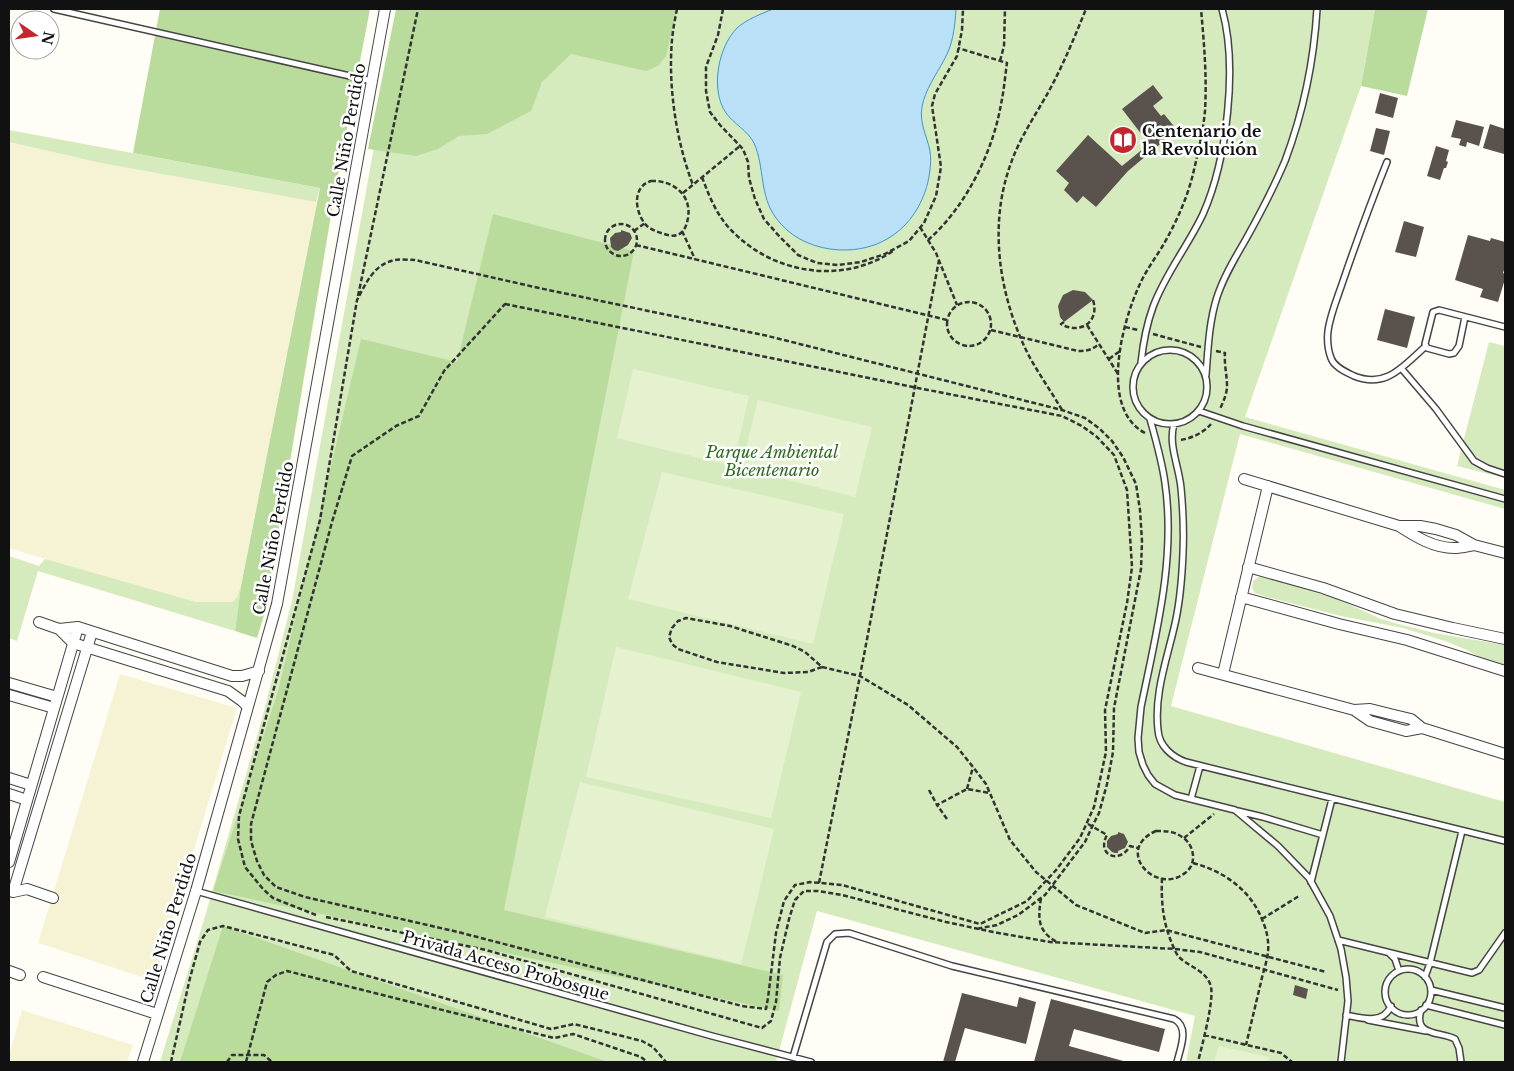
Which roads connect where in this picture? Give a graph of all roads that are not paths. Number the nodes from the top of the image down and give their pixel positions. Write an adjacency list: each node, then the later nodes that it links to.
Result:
1 (54, 9): 5 (lane)
2 (385, 9): 5 (street, Calle Niño Perdido)
3 (1222, 9): 10 (lane)
4 (1317, 9): 12 (lane)
5 (372, 81): 34 (street, Calle Niño Perdido)
6 (1387, 162): 11 (lane)
7 (1465, 317): 8 (lane); 9 (lane); 9 (lane)
8 (1505, 327)
9 (1426, 346): 11 (lane)
10 (1141, 363): 12 (lane); 14 (lane)
11 (1401, 368): 16 (lane)
12 (1206, 375): 13 (lane)
13 (1198, 411): 15 (lane); 19 (lane)
14 (1150, 419): 15 (lane); 50 (lane)
15 (1174, 424): 46 (lane)
16 (1505, 474)
17 (1244, 479): 18 (street)
18 (1268, 486): 20 (street); 23 (street)
19 (1505, 499)
20 (1400, 526): 21 (street); 21 (street)
21 (1474, 545): 22 (street)
22 (1505, 553)
23 (1248, 567): 24 (street); 29 (street)
24 (1241, 597): 35 (street); 36 (street)
25 (39, 622): 27 (street)
26 (78, 627): 27 (street); 28 (street); 30 (street)
27 (59, 629): 30 (street)
28 (92, 632): 31 (street); 33 (street)
29 (1505, 639)
30 (73, 643): 31 (street); 40 (street)
31 (87, 647): 38 (street); 44 (street)
32 (1198, 668): 36 (street)
33 (217, 671): 34 (street); 38 (street)
34 (259, 671): 41 (street, Calle Niño Perdido)
35 (1505, 671)
36 (1223, 674): 45 (street)
37 (9, 683): 40 (street)
38 (213, 686): 41 (street)
39 (9, 695): 42 (street)
40 (57, 697): 42 (street)
41 (248, 707): 61 (street, Calle Niño Perdido)
42 (54, 708): 43 (street)
43 (42, 748): 44 (street); 48 (street)
44 (55, 753): 58 (street)
45 (1505, 754)
46 (1200, 766): 50 (lane); 51 (lane)
47 (9, 778): 48 (street)
48 (31, 785): 52 (street)
49 (9, 794): 52 (street)
50 (1191, 799): 53 (lane)
51 (1332, 799): 54 (lane); 55 (lane)
52 (27, 800): 57 (street)
53 (1235, 810): 55 (lane); 59 (lane)
54 (1462, 831): 56 (lane); 67 (lane)
55 (1323, 835): 59 (lane)
56 (1505, 841)
57 (9, 862)
58 (13, 877): 60 (street); 62 (street)
59 (1311, 882): 65 (lane)
60 (27, 889): 62 (street); 63 (street)
61 (196, 891): 77 (street, Calle Niño Perdido); 82 (lane, Privada Acceso Probosque)
62 (11, 892)
63 (53, 898)
64 (1505, 933): 67 (lane)
65 (1338, 940): 66 (lane); 78 (lane)
66 (1390, 953): 67 (lane); 69 (lane)
67 (1430, 963): 72 (lane)
68 (9, 971): 70 (street)
69 (1399, 971): 72 (lane); 74 (lane)
70 (20, 974)
71 (43, 977): 77 (street)
72 (1425, 977): 73 (lane)
73 (1430, 990): 75 (lane); 76 (lane)
74 (1391, 1006): 75 (lane); 79 (lane)
75 (1424, 1008): 80 (lane); 81 (lane)
76 (1505, 1008)
77 (158, 1014): 83 (street, Calle Niño Perdido)
78 (1346, 1016): 79 (lane); 86 (lane)
79 (1368, 1020): 81 (lane)
80 (1505, 1025)
81 (1427, 1031): 87 (lane)
82 (793, 1058): 84 (lane, Privada Acceso Probosque); 85 (lane)
83 (143, 1062)
84 (811, 1062)
85 (1177, 1062)
86 (1341, 1062)
87 (1461, 1062)

